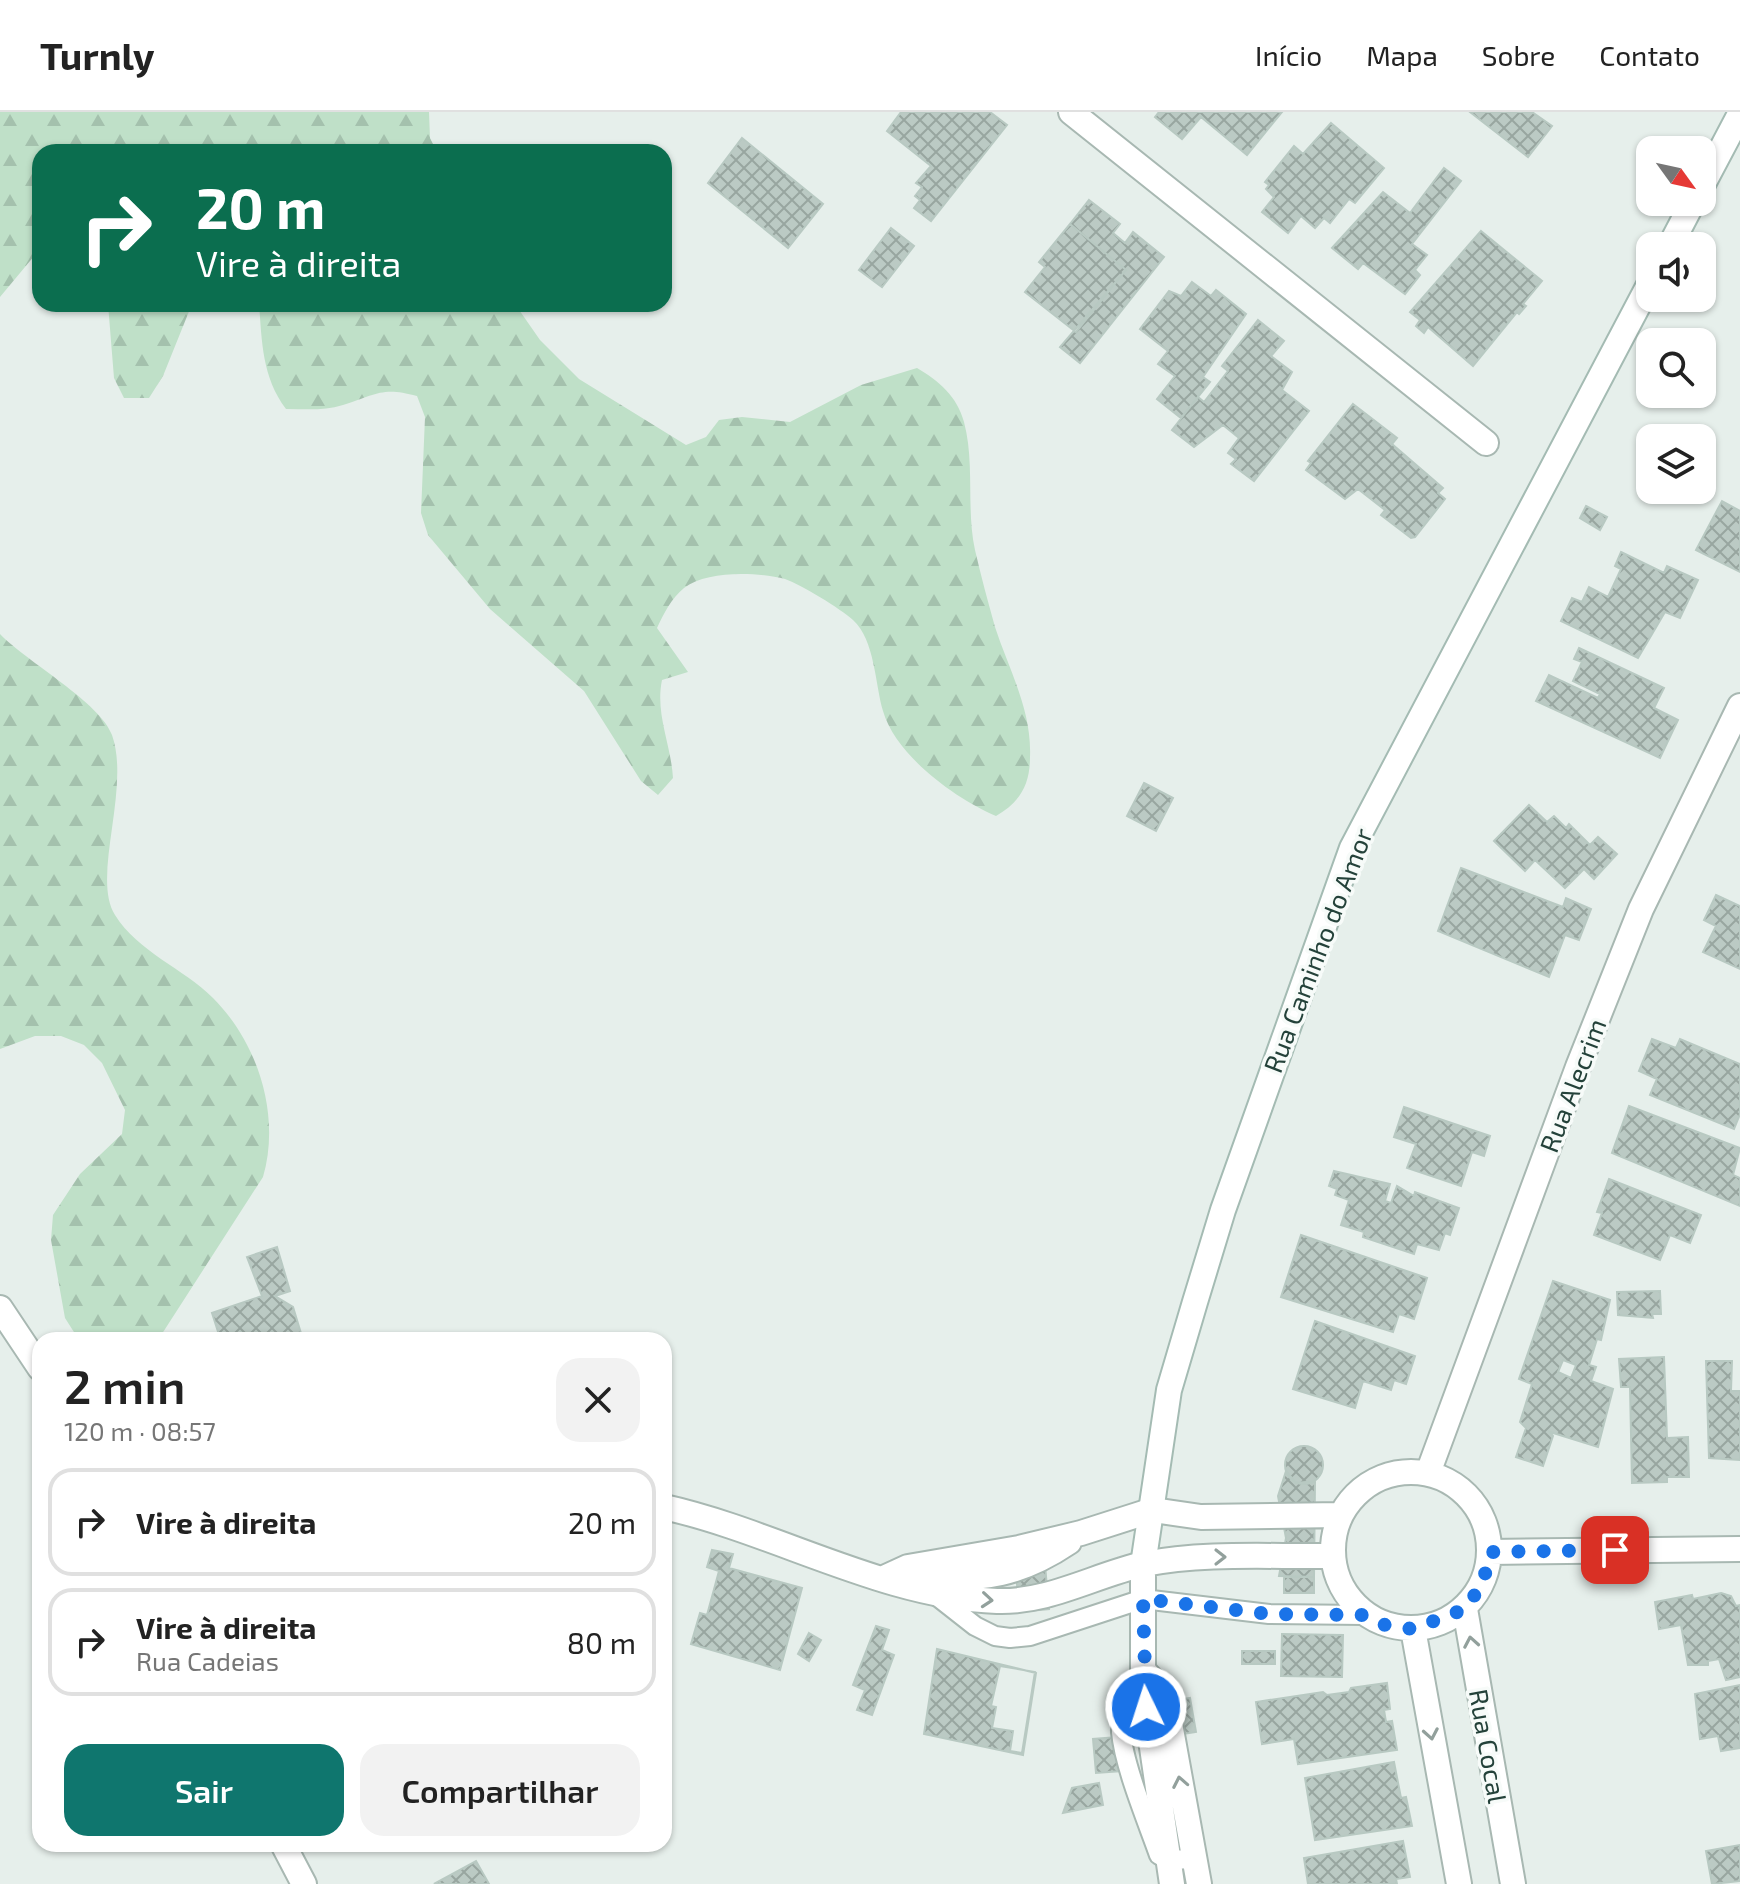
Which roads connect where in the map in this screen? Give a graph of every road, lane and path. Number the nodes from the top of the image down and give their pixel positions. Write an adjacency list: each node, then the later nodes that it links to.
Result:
1 (1071, 112): 5 (street)
2 (1740, 114): 3 (street)
3 (1716, 159)
4 (1636, 310): 11 (street, Rua Caminho do Amor)
5 (1486, 443)
6 (1740, 706): 9 (street, Rua Alecrim)
7 (0, 1308): 8 (street)
8 (32, 1356)
9 (1428, 1473): 12 (street); 15 (street)
10 (672, 1510): 18 (street)
11 (1153, 1510): 12 (street); 13 (street); 17 (street, Rua Caminho do Amor)
12 (1340, 1515): 16 (street)
13 (1081, 1533): 18 (street); 18 (street)
14 (1740, 1549): 15 (street)
15 (1490, 1552): 21 (street)
16 (1332, 1556): 17 (street, one-way to 16); 22 (street)
17 (1143, 1565): 19 (street, one-way to 17); 20 (street, Rua Caminho do Amor)
18 (884, 1578): 19 (street)
19 (931, 1591): 20 (lane)
20 (1143, 1599): 22 (lane); 24 (street, Rua Caminho do Amor)
21 (1465, 1609): 23 (street); 31 (street, Rua Cocal, one-way to 21)
22 (1364, 1615): 23 (street)
23 (1413, 1629): 30 (street, Rua Cocal, one-way to 30)
24 (1143, 1678): 26 (street, one-way to 24); 27 (street, Rua Caminho do Amor)
25 (287, 1852): 28 (street)
26 (1194, 1859): 27 (lane); 29 (street)
27 (1170, 1872)
28 (304, 1884)
29 (1199, 1884)
30 (1459, 1884)
31 (1513, 1884)

